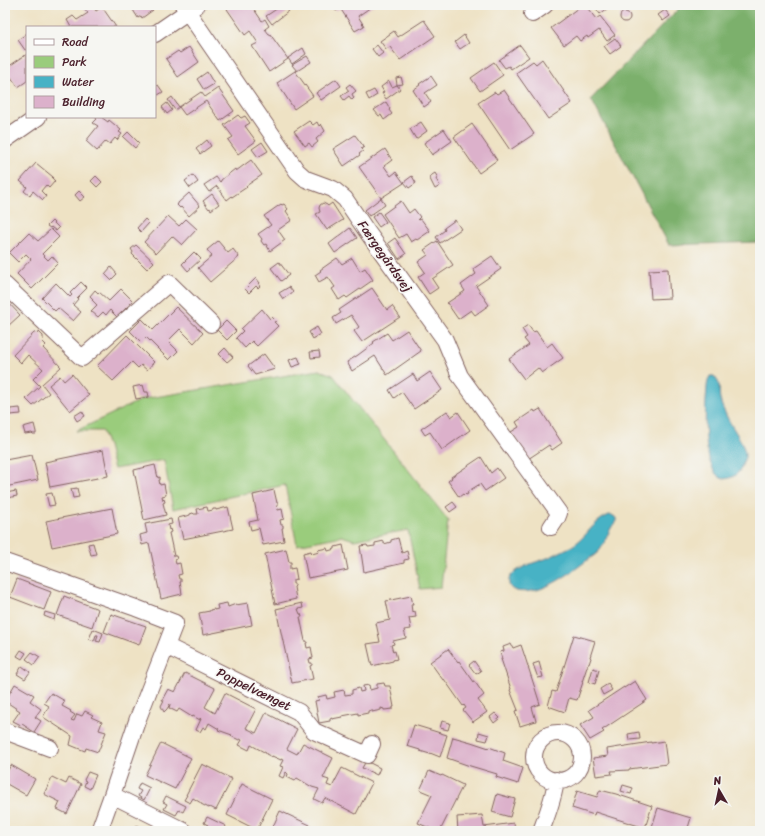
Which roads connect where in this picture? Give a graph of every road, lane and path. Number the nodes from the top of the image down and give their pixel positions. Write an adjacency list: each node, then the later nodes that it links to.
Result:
1 (189, 7): 2 (street); 7 (street, Færgegårdsvej)
2 (156, 33)
3 (37, 118): 4 (street)
4 (5, 140)
5 (5, 285): 6 (street)
6 (211, 324)
7 (551, 527)
8 (5, 562): 9 (street)
9 (166, 646): 11 (street, Poppelvænget); 14 (street)
10 (5, 731): 12 (street)
11 (372, 744)
12 (50, 748)
13 (556, 780): 17 (street)
14 (112, 796): 15 (street); 16 (street)
15 (99, 831)
16 (184, 831)
17 (541, 831)

